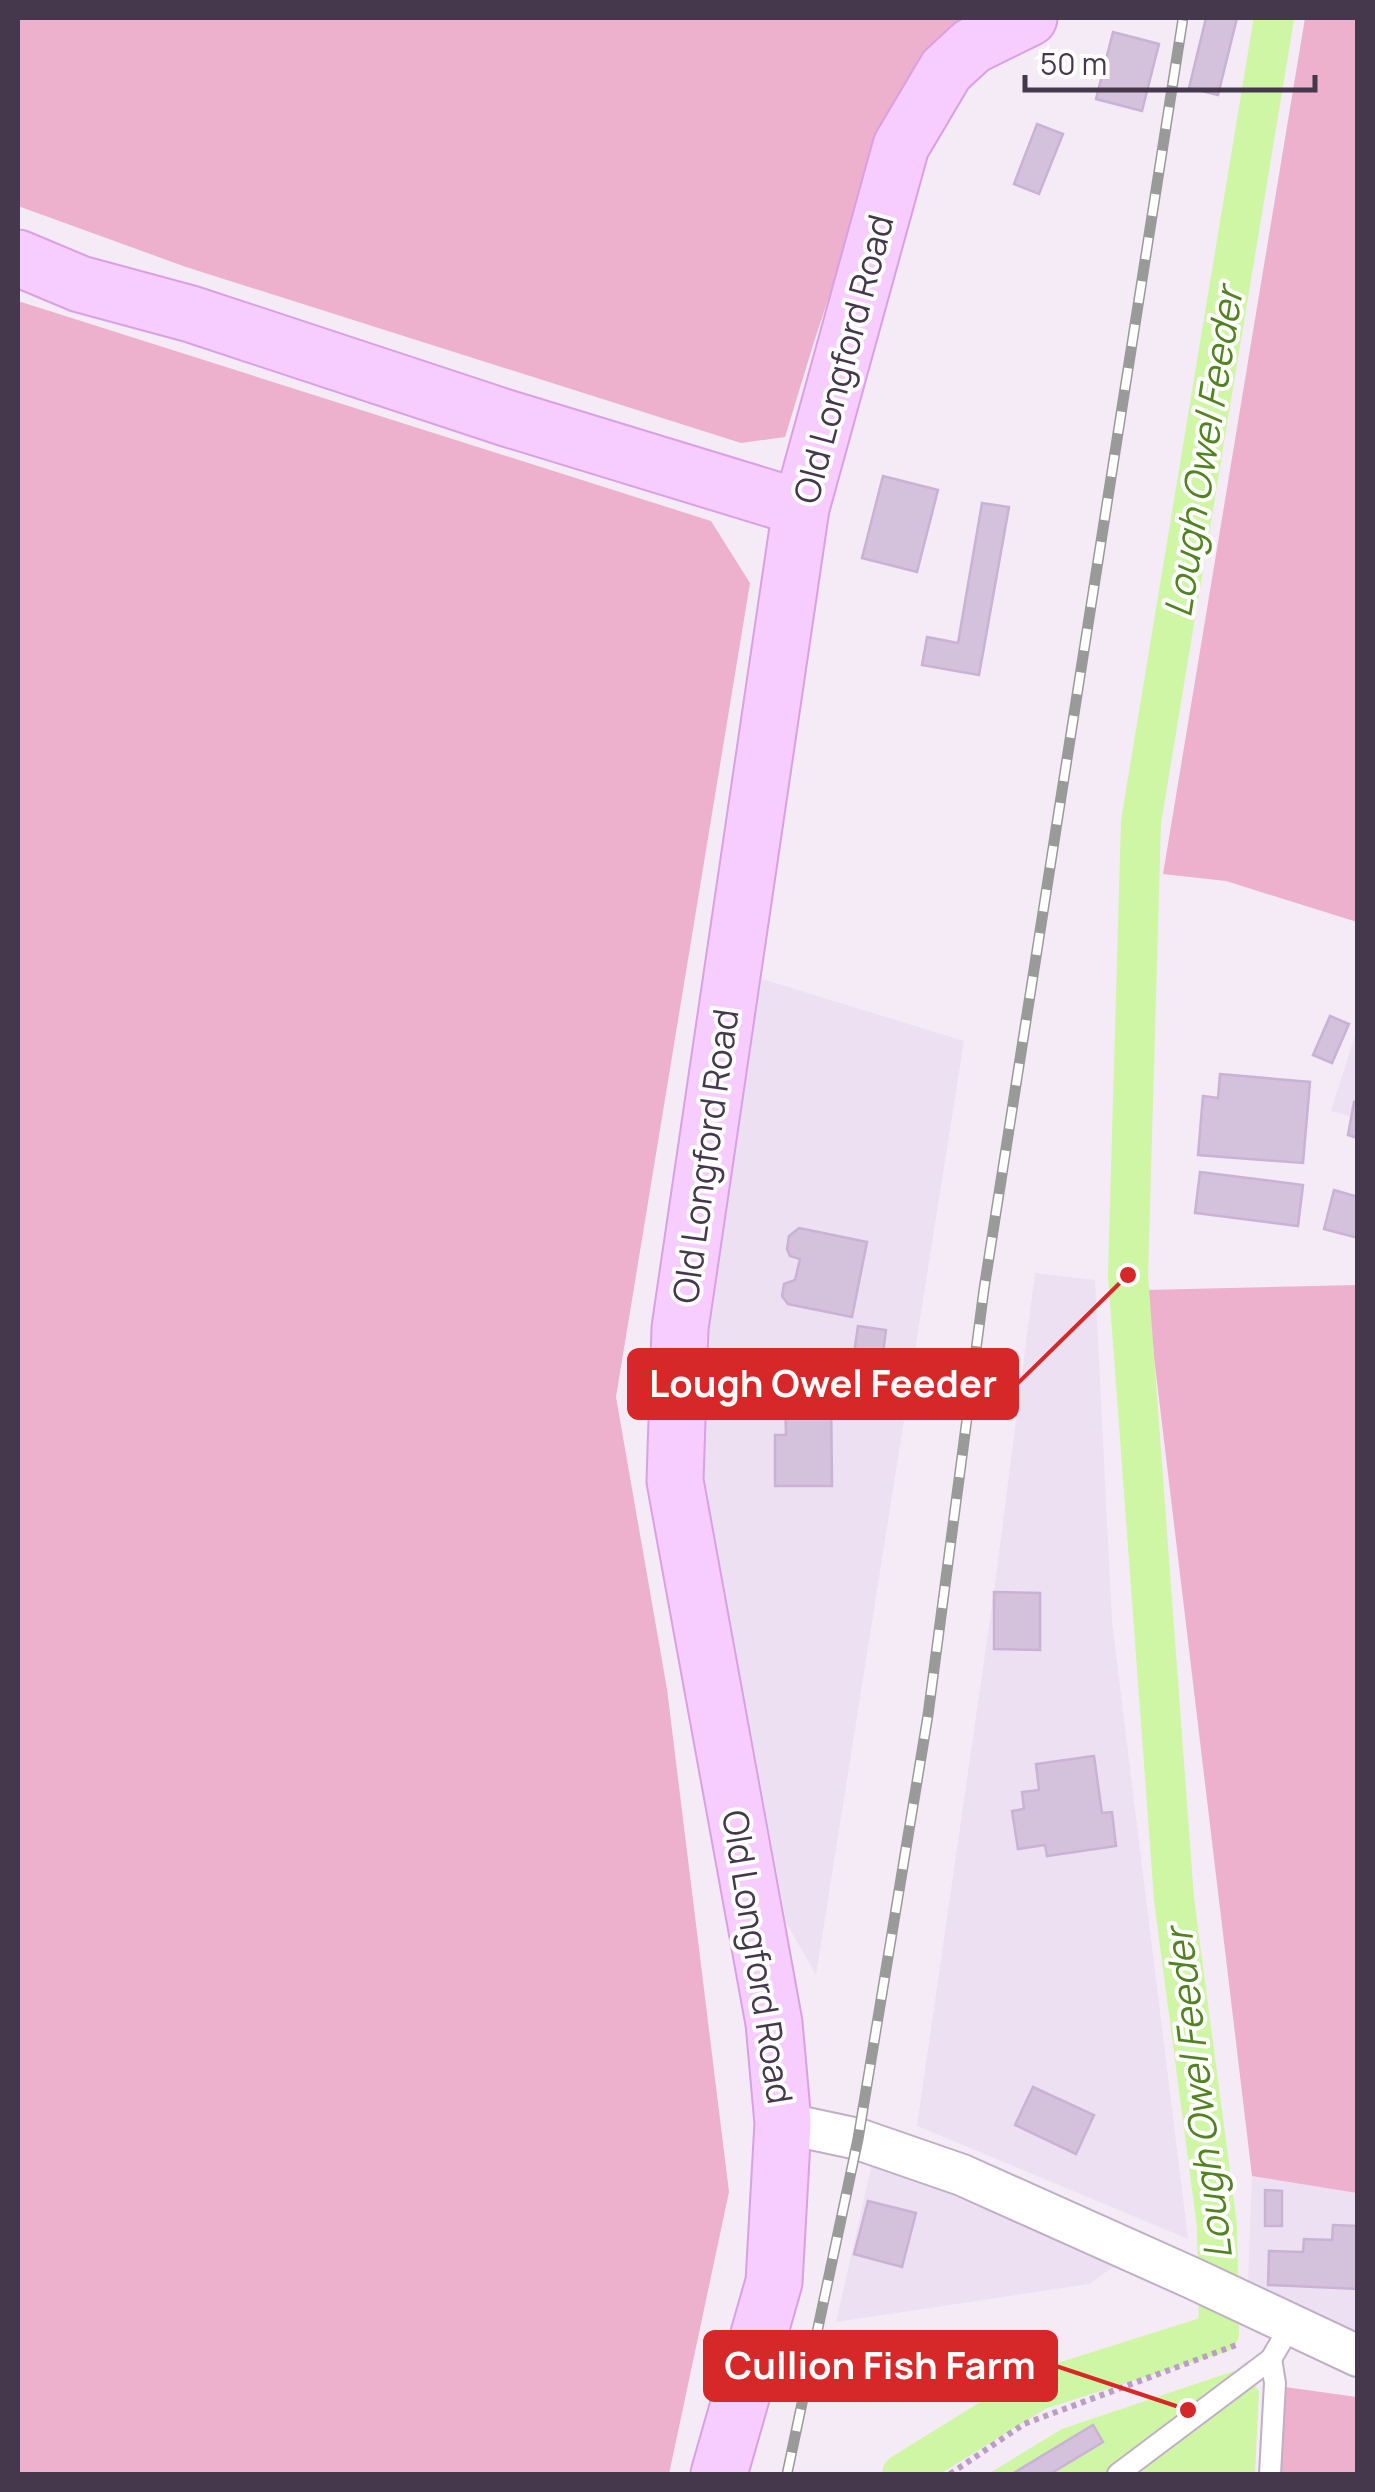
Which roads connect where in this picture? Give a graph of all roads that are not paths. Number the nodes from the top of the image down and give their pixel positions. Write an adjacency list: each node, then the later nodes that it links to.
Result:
1 (1029, 18): 3 (street, Old Longford Road)
2 (18, 258): 3 (street)
3 (802, 508): 4 (street, Old Longford Road)
4 (783, 2124): 5 (street); 7 (street, Old Longford Road)
5 (1281, 2342): 6 (street); 8 (lane); 9 (lane)
6 (1358, 2356)
7 (719, 2474)
8 (1118, 2474)
9 (1270, 2474)

